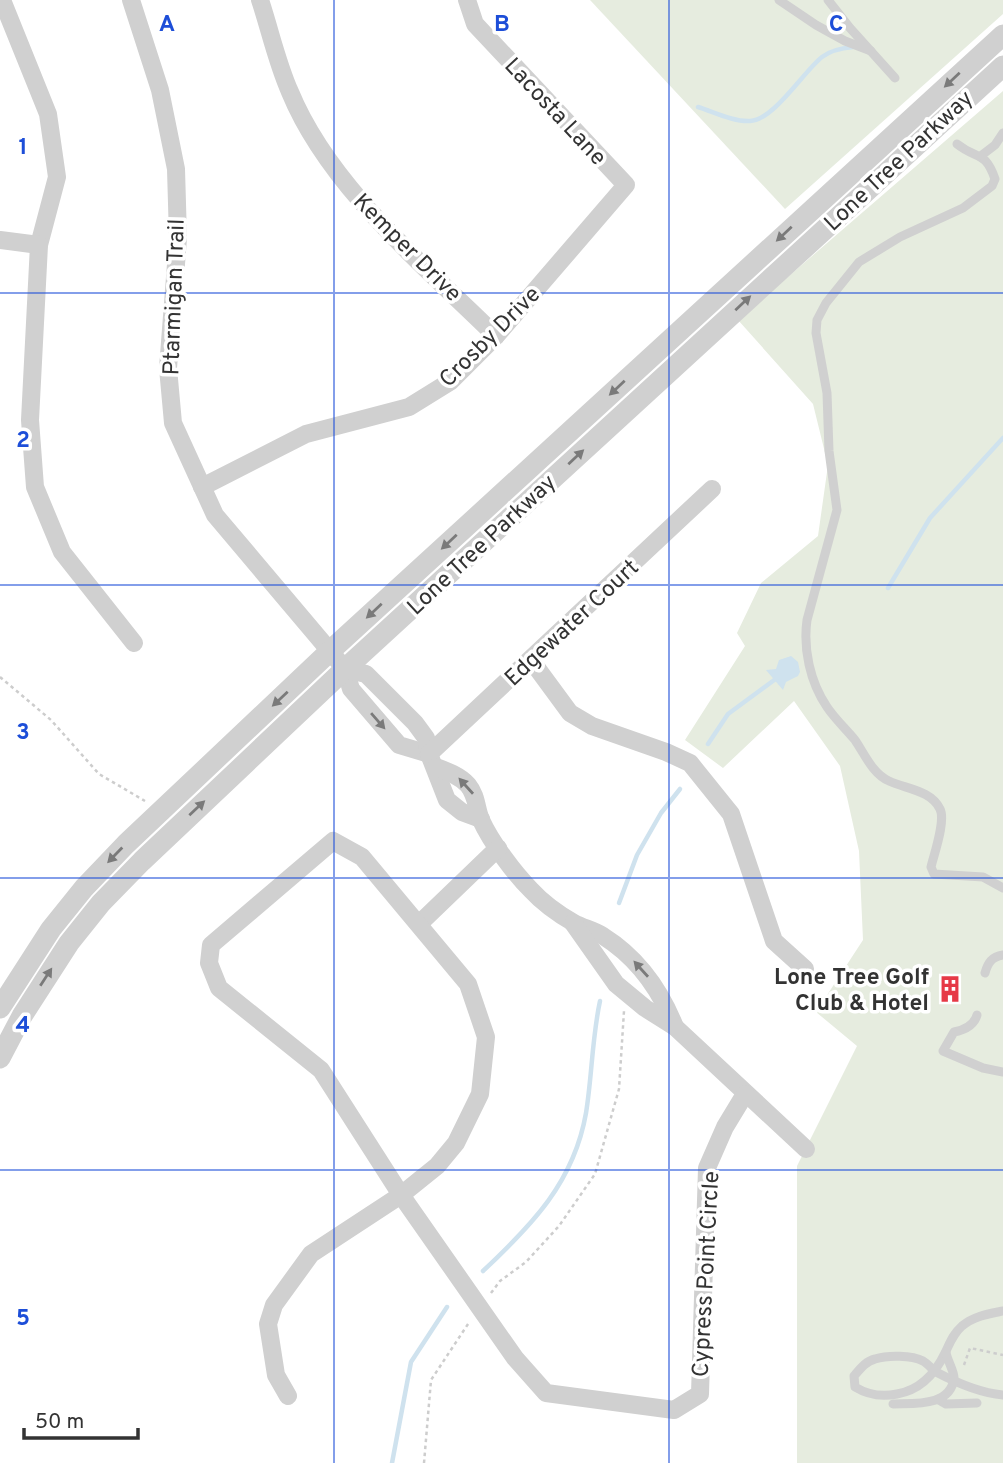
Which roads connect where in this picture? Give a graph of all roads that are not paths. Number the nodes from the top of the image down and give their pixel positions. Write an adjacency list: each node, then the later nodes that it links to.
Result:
1 (2, 0): 18 (street)
2 (131, 0): 20 (street, Ptarmigan Trail)
3 (260, 0): 19 (street, Kemper Drive)
4 (467, 0): 16 (street, Lacosta Lane)
5 (779, 0): 8 (lane)
6 (828, 0): 8 (lane)
7 (1003, 35): 23 (street, Lone Tree Parkway, one-way to 23)
8 (871, 51): 10 (lane)
9 (1003, 66): 25 (street, Lone Tree Parkway, one-way to 9)
10 (895, 78)
11 (1003, 133): 13 (lane)
12 (957, 144): 14 (lane)
13 (991, 149): 14 (lane); 15 (lane)
14 (982, 155): 15 (lane)
15 (990, 166): 29 (lane)
16 (626, 186): 19 (street, Crosby Drive)
17 (0, 240): 18 (street)
18 (39, 245): 22 (street)
19 (496, 336): 20 (street, Crosby Drive)
20 (202, 486): 23 (street, Ptarmigan Trail)
21 (712, 489): 24 (street, Edgewater Court)
22 (134, 642)
23 (329, 652): 25 (street, Ptarmigan Trail); 37 (street, Lone Tree Parkway, one-way to 37)
24 (531, 660): 26 (street, Edgewater Court); 35 (street)
25 (345, 669): 26 (street, one-way to 26); 26 (street); 40 (street, Lone Tree Parkway, one-way to 25)
26 (432, 760): 27 (street, one-way to 26); 27 (street)
27 (481, 819): 28 (street)
28 (498, 848): 32 (street); 33 (street)
29 (981, 877): 30 (lane); 31 (lane)
30 (1003, 881)
31 (1003, 888)
32 (573, 923): 39 (street); 39 (street, one-way to 32)
33 (419, 924): 44 (street, Cypress Point Circle); 44 (street, Cypress Point Circle)
34 (1003, 955): 36 (lane)
35 (806, 970)
36 (985, 972)
37 (0, 1008)
38 (977, 1015): 41 (lane)
39 (675, 1027): 42 (street)
40 (0, 1058)
41 (1003, 1072)
42 (745, 1094): 43 (street); 44 (street, Cypress Point Circle)
43 (806, 1149)
44 (401, 1195): 50 (street)
45 (1003, 1311): 46 (lane)
46 (946, 1352): 47 (lane); 48 (lane)
47 (934, 1371): 47 (lane); 48 (lane)
48 (956, 1381): 49 (lane); 51 (lane)
49 (1003, 1395)
50 (288, 1396)
51 (939, 1399): 52 (lane); 53 (lane)
52 (977, 1403)
53 (893, 1404)

